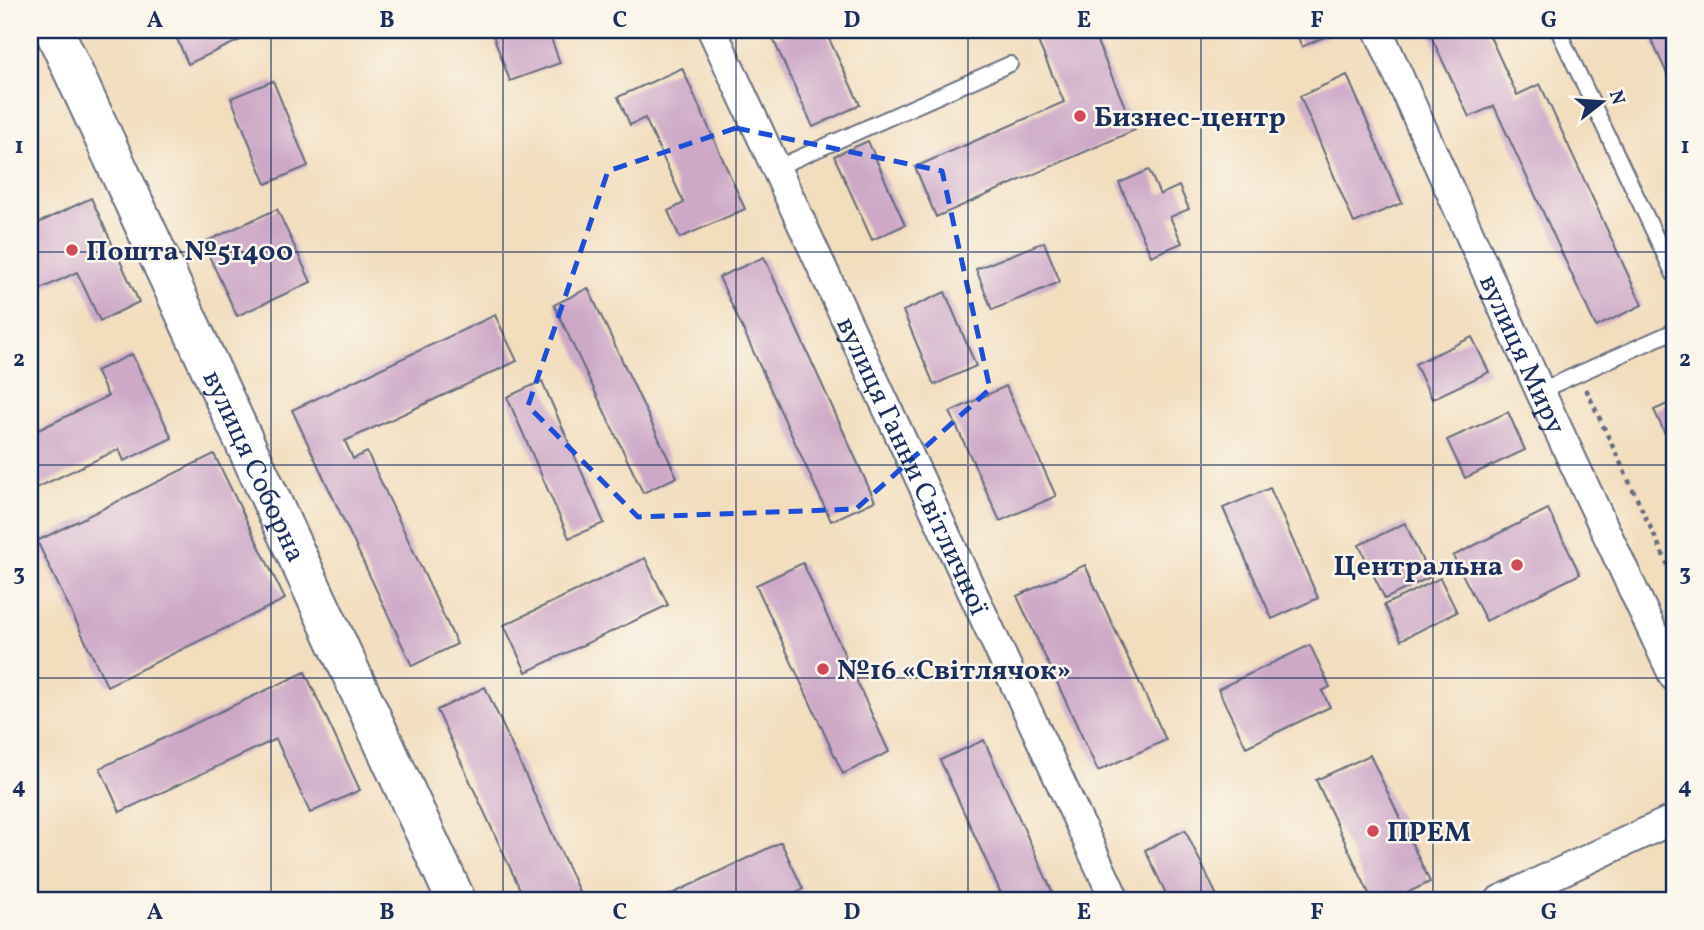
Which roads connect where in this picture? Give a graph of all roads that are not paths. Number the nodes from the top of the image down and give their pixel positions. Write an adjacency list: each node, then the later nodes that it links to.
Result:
1 (54, 30): 12 (street, вулиця Соборна)
2 (712, 30): 6 (street, вулиця Ганни Світличної)
3 (1378, 30): 9 (street, вулиця Миру)
4 (1558, 30): 7 (lane)
5 (1010, 64): 6 (lane)
6 (776, 168): 13 (street, вулиця Ганни Світличної)
7 (1674, 275)
8 (1674, 331): 9 (lane)
9 (1540, 391): 10 (street, вулиця Миру)
10 (1674, 677)
11 (1674, 819): 14 (street)
12 (456, 900)
13 (1115, 900)
14 (1500, 900)

